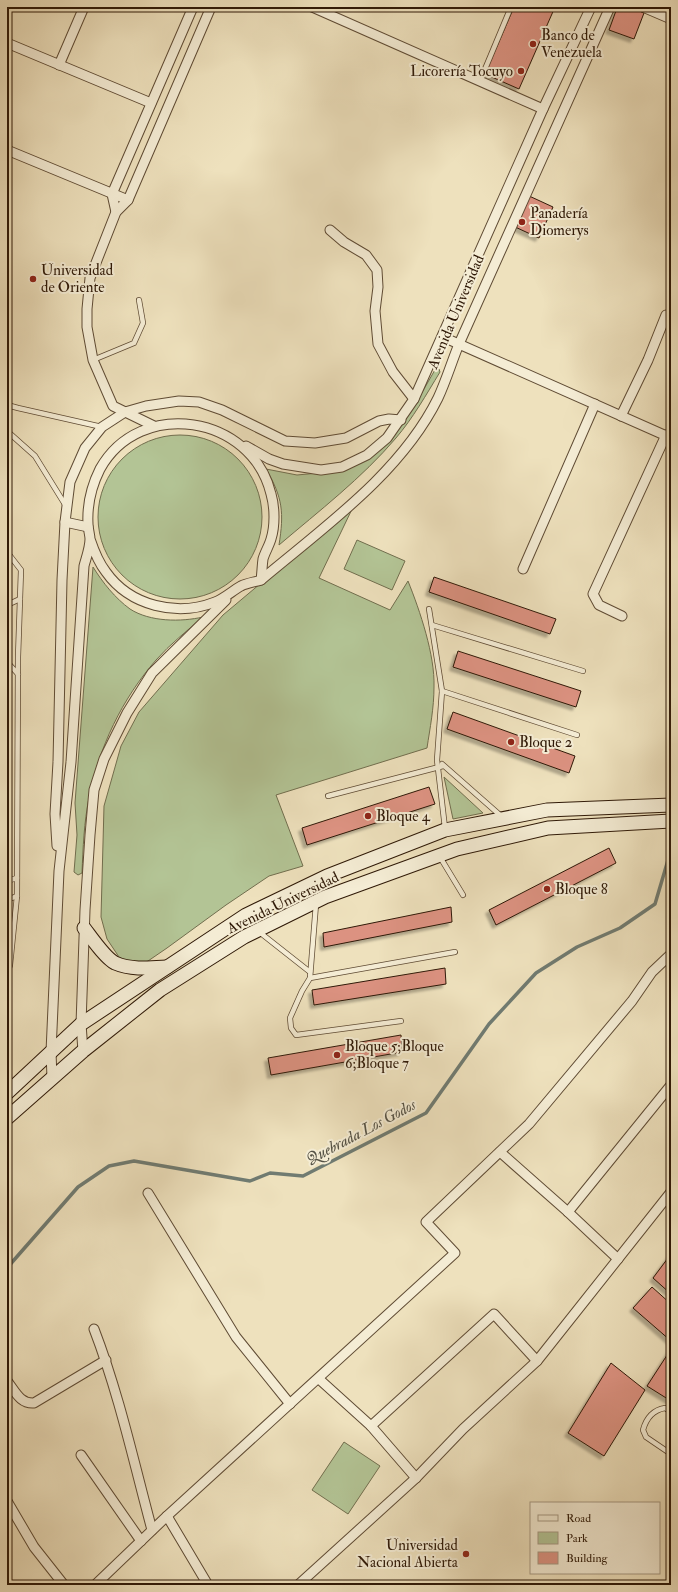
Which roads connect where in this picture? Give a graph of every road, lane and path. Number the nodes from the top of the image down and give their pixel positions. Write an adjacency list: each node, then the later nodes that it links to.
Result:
1 (84, 7): 11 (street)
2 (193, 7): 13 (street)
3 (211, 7): 17 (street)
4 (312, 7): 12 (street)
5 (511, 7): 12 (lane)
6 (591, 7): 14 (street, Avenida Universidad)
7 (610, 7): 23 (street, Avenida Universidad)
8 (643, 7): 9 (street)
9 (671, 20)
10 (7, 43): 11 (street)
11 (59, 65): 13 (street)
12 (480, 81): 14 (street)
13 (151, 103): 16 (street)
14 (543, 109): 22 (street, Avenida Universidad)
15 (7, 150): 16 (street)
16 (112, 194): 17 (street); 18 (street)
17 (128, 200): 18 (street)
18 (116, 212): 24 (street)
19 (330, 230): 25 (street)
20 (139, 300): 24 (lane)
21 (666, 315): 29 (street)
22 (443, 337): 23 (street); 25 (street, Avenida Universidad)
23 (459, 344): 27 (street); 42 (street, Avenida Universidad)
24 (93, 360): 28 (street)
25 (414, 399): 30 (street, Avenida Universidad)
26 (7, 404): 32 (lane)
27 (595, 404): 29 (street); 41 (street)
28 (125, 412): 30 (street); 31 (street); 32 (street)
29 (621, 416): 34 (street)
30 (401, 420): 35 (street, Avenida Universidad)
31 (154, 426): 35 (street, Avenida Universidad); 38 (street)
32 (102, 427): 36 (street)
33 (7, 431): 36 (lane)
34 (668, 436): 47 (street)
35 (235, 440): 42 (street)
36 (66, 507): 37 (street)
37 (65, 522): 38 (street); 63 (street)
38 (88, 527): 39 (street)
39 (90, 539): 43 (street); 63 (street)
40 (7, 552): 44 (lane)
41 (523, 569)
42 (261, 580): 43 (street)
43 (232, 594): 70 (street)
44 (20, 599): 45 (lane); 51 (lane)
45 (7, 605)
46 (430, 609): 48 (lane)
47 (622, 616)
48 (432, 625): 50 (lane); 52 (lane)
49 (7, 662): 51 (lane)
50 (583, 671)
51 (18, 674): 64 (lane)
52 (442, 691): 53 (lane); 54 (lane)
53 (577, 735)
54 (437, 760): 55 (lane); 56 (lane)
55 (443, 766): 56 (lane); 59 (lane)
56 (438, 767): 57 (lane); 61 (lane)
57 (328, 796)
58 (671, 804): 59 (street, Avenida Universidad)
59 (504, 819): 61 (street, Avenida Universidad)
60 (671, 821): 62 (street, Avenida Universidad)
61 (445, 830): 76 (street, Avenida Universidad)
62 (439, 856): 66 (lane); 69 (street, Avenida Universidad)
63 (59, 871): 83 (street)
64 (17, 878): 65 (lane); 67 (lane)
65 (7, 881)
66 (463, 895)
67 (17, 896): 68 (lane); 72 (lane)
68 (7, 900)
69 (317, 901): 71 (street, Avenida Universidad); 77 (lane)
70 (84, 928): 76 (street); 81 (street)
71 (258, 931): 77 (lane); 82 (street, Avenida Universidad)
72 (12, 942): 73 (lane); 78 (lane)
73 (7, 947)
74 (454, 952): 79 (lane)
75 (671, 954): 88 (street)
76 (167, 967): 81 (street, Avenida Universidad)
77 (310, 972): 79 (lane)
78 (7, 974)
79 (310, 978): 80 (lane)
80 (401, 1021)
81 (80, 1024): 82 (street); 83 (street, Avenida Universidad)
82 (83, 1051): 84 (street, Avenida Universidad)
83 (51, 1052): 84 (street); 86 (street, Avenida Universidad)
84 (52, 1078): 87 (street, Avenida Universidad)
85 (671, 1085): 91 (street)
86 (7, 1093)
87 (7, 1118)
88 (500, 1152): 91 (street); 96 (street)
89 (671, 1192): 92 (street)
90 (148, 1193): 98 (street)
91 (568, 1212): 92 (street)
92 (618, 1259): 95 (street)
93 (94, 1329): 94 (street)
94 (106, 1360): 97 (street); 106 (street)
95 (537, 1361): 100 (street); 103 (street)
96 (319, 1379): 98 (street); 100 (street)
97 (7, 1381)
98 (290, 1404): 105 (street)
99 (671, 1412): 101 (lane)
100 (371, 1426): 103 (street)
101 (671, 1454)
102 (80, 1455): 107 (street)
103 (416, 1478): 111 (street)
104 (7, 1502): 108 (street)
105 (167, 1516): 106 (street); 110 (street)
106 (152, 1530): 107 (street)
107 (141, 1541): 109 (street)
108 (64, 1585)
109 (95, 1585)
110 (208, 1585)
111 (298, 1585)

